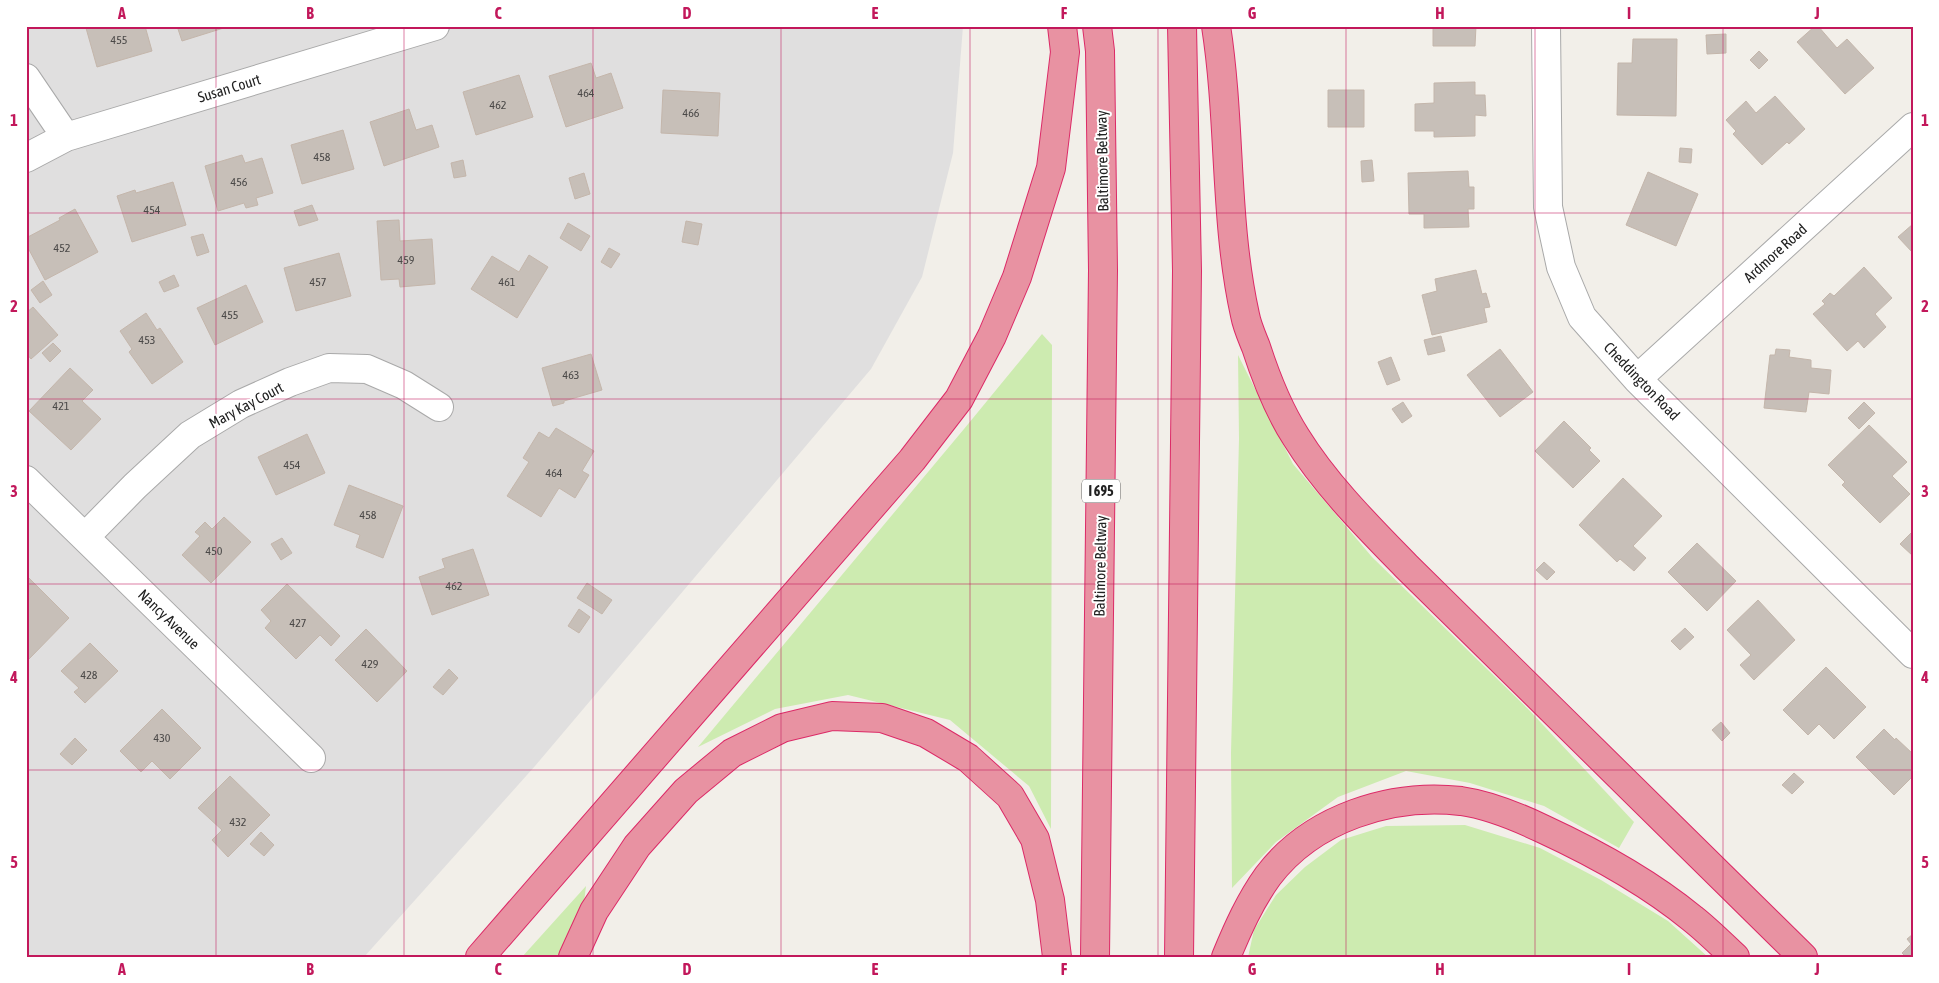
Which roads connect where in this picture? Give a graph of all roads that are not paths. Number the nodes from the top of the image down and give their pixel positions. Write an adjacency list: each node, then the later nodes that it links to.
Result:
1 (435, 26): 9 (street, Susan Court)
2 (1062, 26): 17 (highway)
3 (1097, 26): 20 (highway, Baltimore Beltway / I 695)
4 (1182, 26): 21 (highway)
5 (1216, 26): 24 (highway)
6 (1546, 26): 11 (street, Cheddington Road)
7 (26, 78): 9 (street)
8 (1913, 127): 11 (street, Ardmore Road)
9 (66, 137): 10 (street, Susan Court)
10 (26, 158)
11 (1637, 379): 15 (street, Cheddington Road)
12 (439, 407): 14 (street, Mary Kay Court)
13 (26, 480): 14 (street, Nancy Avenue)
14 (85, 536): 16 (street, Nancy Avenue)
15 (1913, 654)
16 (311, 758)
17 (480, 957)
18 (573, 957): 19 (highway)
19 (1057, 957)
20 (1095, 957)
21 (1179, 957)
22 (1226, 957): 23 (highway)
23 (1735, 957)
24 (1803, 957)

